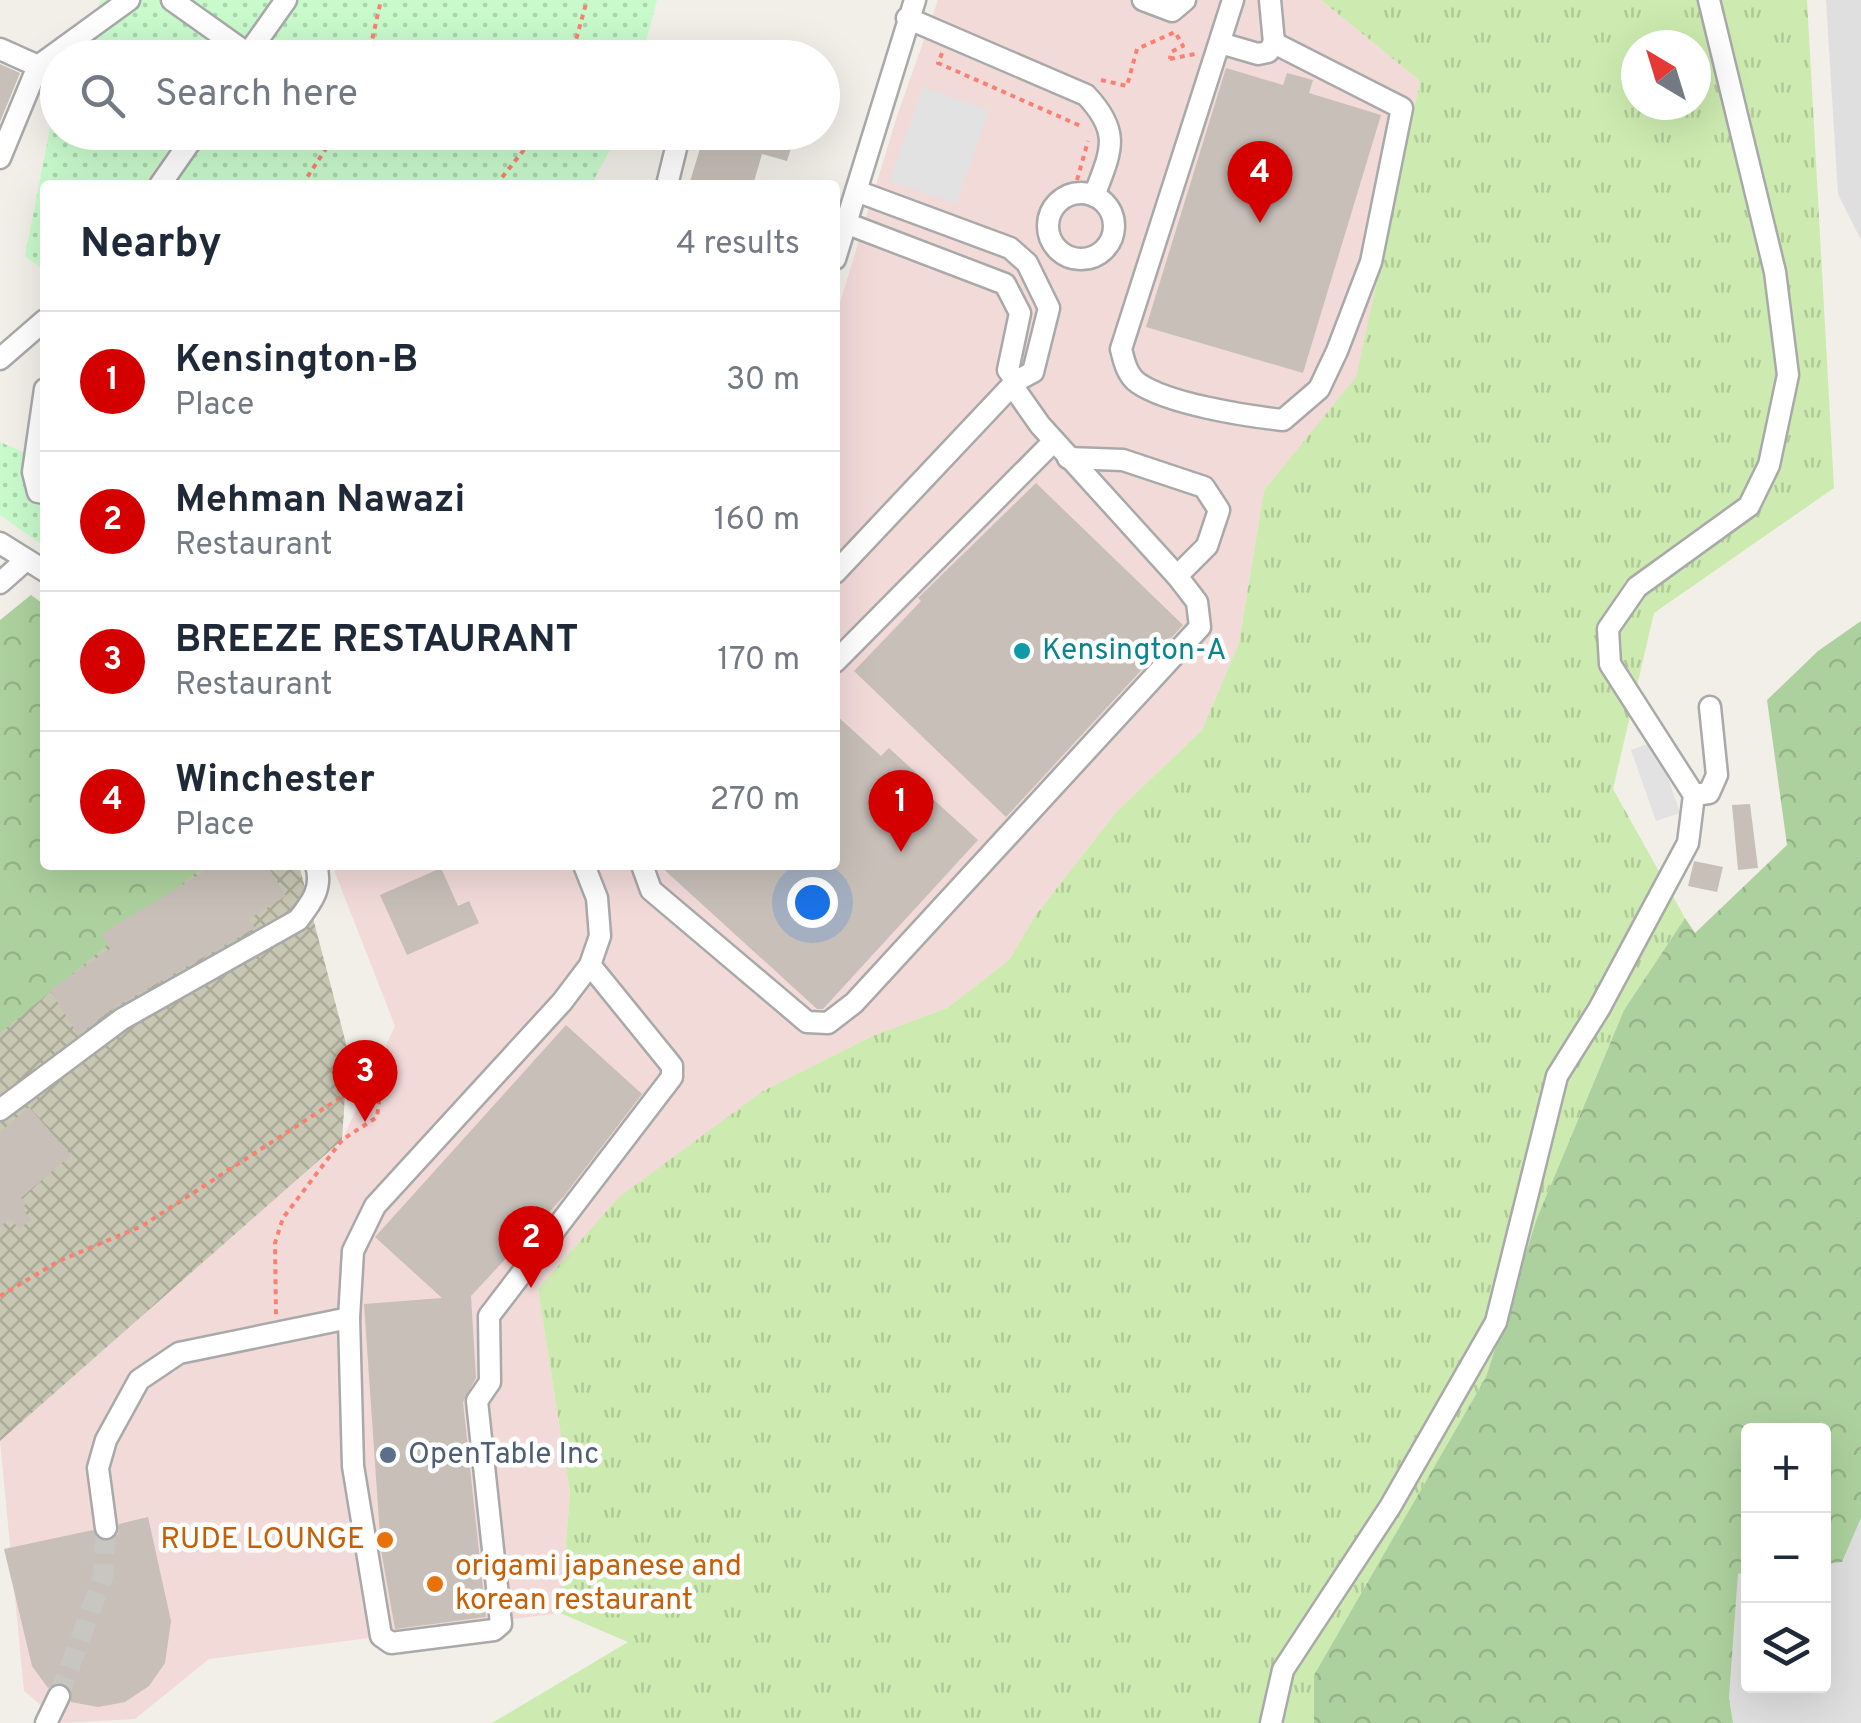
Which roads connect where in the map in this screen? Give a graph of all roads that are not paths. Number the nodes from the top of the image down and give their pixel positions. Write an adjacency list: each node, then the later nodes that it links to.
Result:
1 (129, 0): 10 (street)
2 (172, 0): 11 (street)
3 (286, 0): 12 (street)
4 (1144, 0): 5 (street)
5 (1185, 0)
6 (1233, 0): 13 (street)
7 (1270, 0): 14 (street)
8 (1709, 0): 39 (street)
9 (907, 6): 22 (street); 23 (street); 24 (street)
10 (74, 40)
11 (226, 40)
12 (258, 40)
13 (1220, 43): 14 (street); 14 (street)
14 (1274, 43)
15 (0, 49): 16 (street)
16 (38, 66): 19 (street)
17 (184, 150): 20 (street)
18 (676, 150): 21 (street)
19 (0, 158)
20 (163, 180)
21 (668, 180)
22 (859, 192): 24 (street); 27 (street)
23 (1094, 196)
24 (841, 223): 27 (street)
25 (40, 324): 26 (street)
26 (0, 359)
27 (1015, 384): 29 (street); 33 (street)
28 (40, 424): 30 (street)
29 (1061, 450): 35 (street); 35 (street); 37 (street)
30 (40, 493)
31 (0, 543): 32 (street)
32 (26, 560): 34 (street); 36 (street)
33 (840, 567)
34 (40, 568)
35 (1177, 576): 42 (street)
36 (0, 583)
37 (840, 657)
38 (1710, 707): 39 (street)
39 (1694, 795): 49 (street)
40 (318, 870): 44 (street)
41 (586, 870): 43 (street)
42 (644, 870)
43 (590, 964): 45 (street); 45 (street)
44 (0, 1110)
45 (349, 1318): 46 (street)
46 (106, 1528)
47 (59, 1696): 48 (street)
48 (46, 1723)
49 (1271, 1723)

